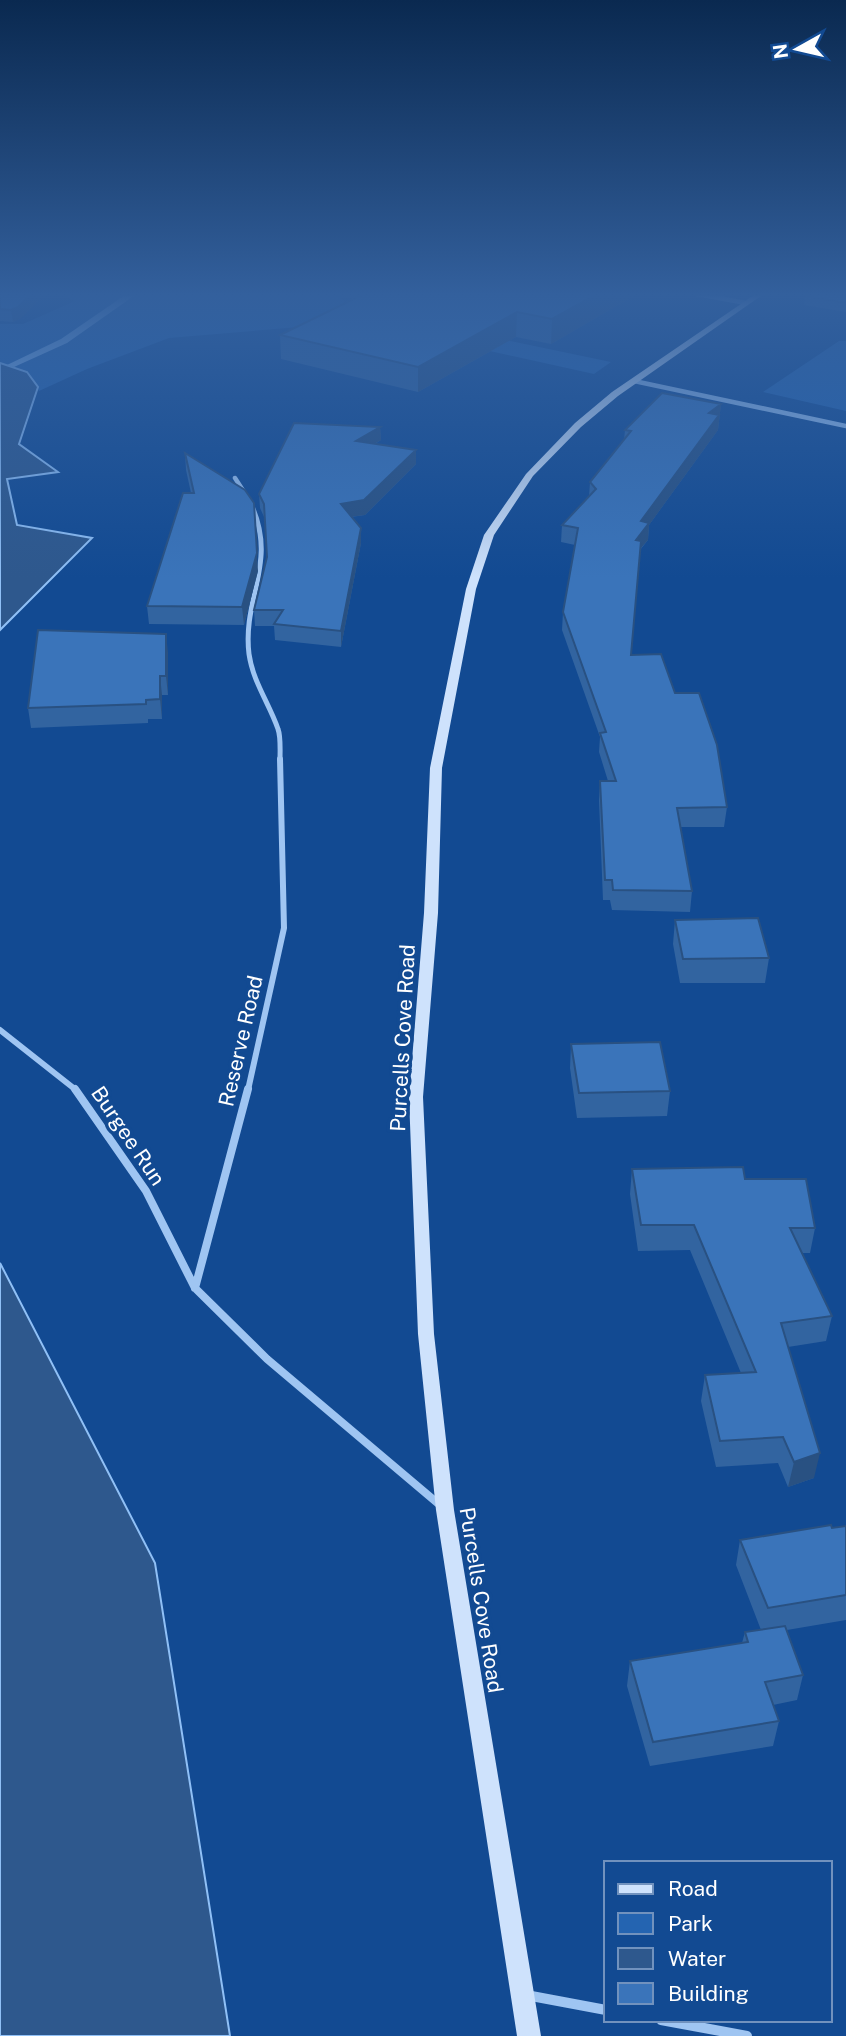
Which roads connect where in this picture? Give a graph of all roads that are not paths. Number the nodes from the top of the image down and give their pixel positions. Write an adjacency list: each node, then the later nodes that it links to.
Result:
1 (625, 388): 7 (main road, Purcells Cove Road)
2 (667, 388): 3 (street)
3 (846, 426)
4 (235, 478): 6 (street, Reserve Road)
5 (0, 1030): 6 (street, Burgee Run)
6 (195, 1288): 7 (street)
7 (445, 1510): 8 (main road, Purcells Cove Road)
8 (522, 1995): 9 (street); 11 (main road, Purcells Cove Road)
9 (604, 2010)
10 (672, 2022): 12 (street)
11 (529, 2036)
12 (747, 2036)

